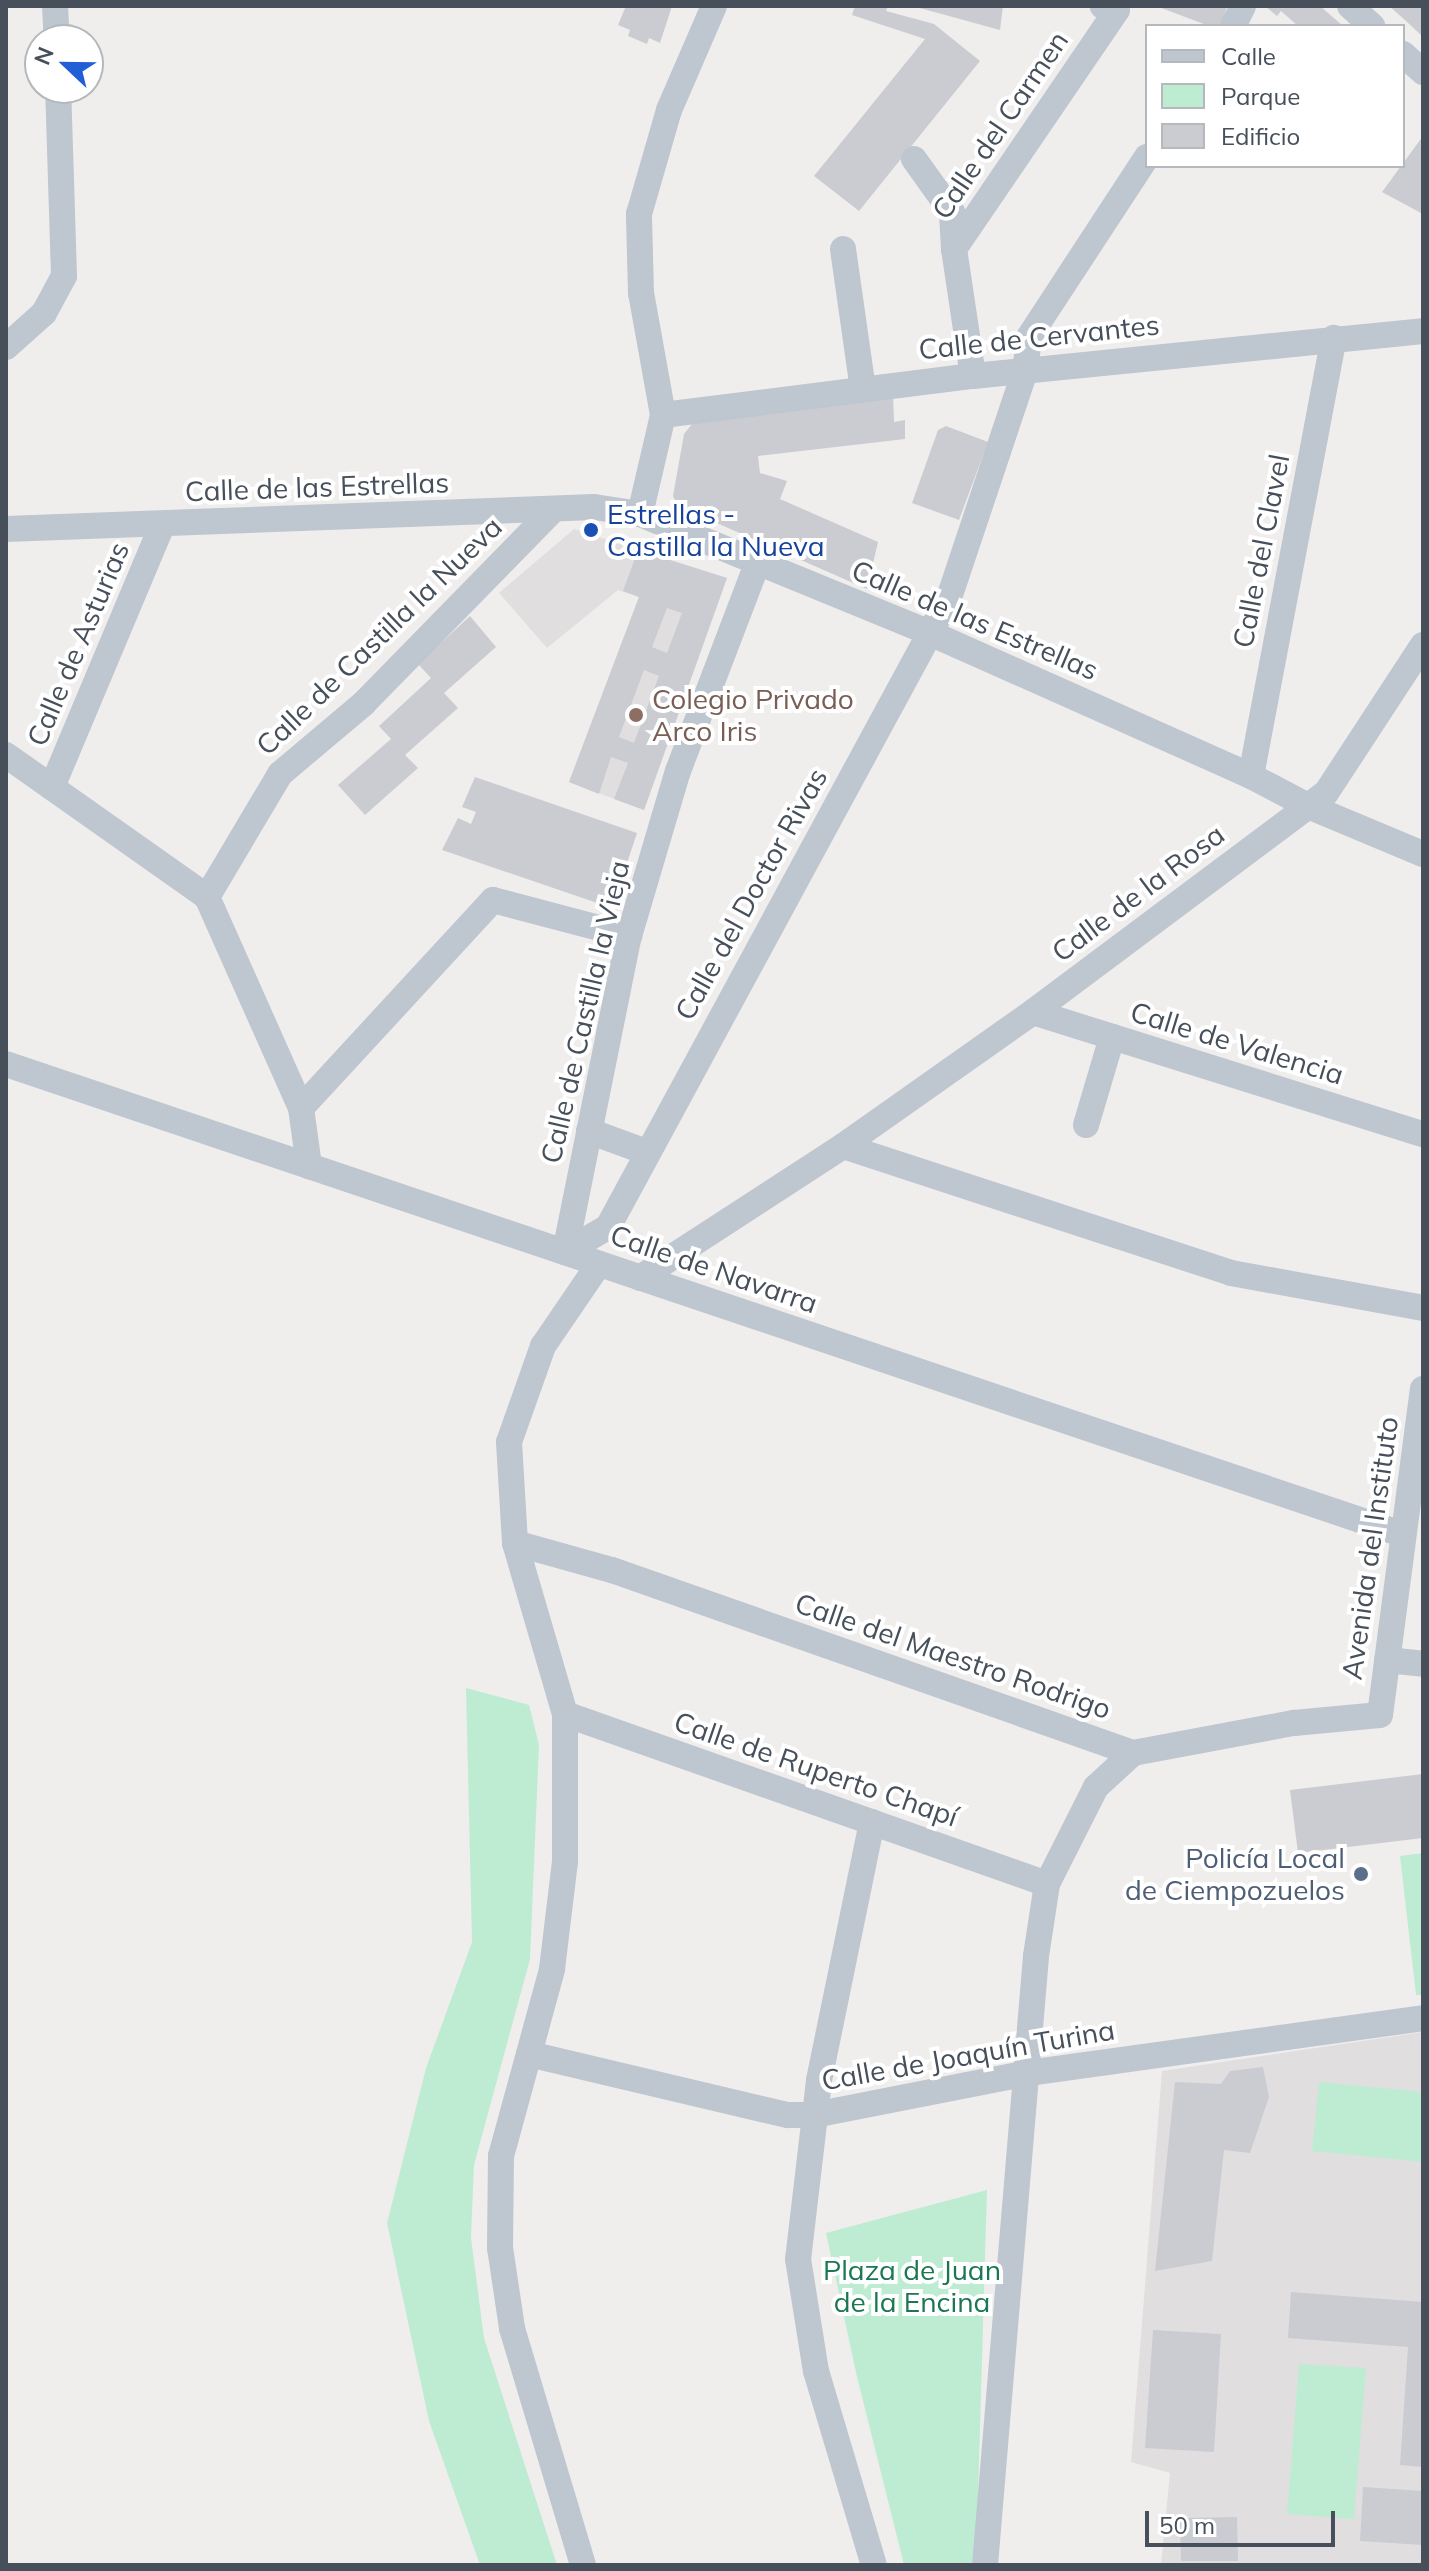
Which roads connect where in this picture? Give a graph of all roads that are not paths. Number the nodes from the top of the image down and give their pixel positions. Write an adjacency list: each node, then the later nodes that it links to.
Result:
1 (714, 6): 20 (street)
2 (1103, 6): 13 (street, Calle del Carmen)
3 (1243, 6): 5 (street)
4 (1350, 6): 6 (street)
5 (1234, 24)
6 (1370, 24)
7 (1405, 56): 8 (street)
8 (1423, 72)
9 (59, 104): 16 (street)
10 (914, 159): 13 (street, Calle del Carmen)
11 (1145, 160): 17 (street, Calle del Doctor Rivas)
12 (843, 249): 19 (street)
13 (954, 249): 18 (street, Calle del Carmen)
14 (1423, 331): 15 (street, Calle de Cervantes)
15 (1334, 338): 17 (street, Calle de Cervantes); 29 (street, Calle del Clavel)
16 (6, 347)
17 (1025, 371): 18 (street, Calle de Cervantes); 26 (street, Calle del Doctor Rivas)
18 (973, 376): 19 (street, Calle de Cervantes)
19 (863, 389): 20 (street, Calle de Cervantes)
20 (663, 415): 22 (street)
21 (554, 509): 22 (street, Calle de las Estrellas); 23 (street, Calle de las Estrellas); 33 (street, Calle de Castilla la Nueva)
22 (640, 514): 25 (street, Calle de las Estrellas)
23 (162, 525): 24 (street, Calle de las Estrellas); 30 (street, Calle de Asturias)
24 (6, 529)
25 (758, 562): 26 (street, Calle de las Estrellas); 34 (street, Calle de Castilla la Vieja)
26 (930, 633): 29 (street, Calle de las Estrellas); 43 (street, Calle del Doctor Rivas)
27 (1423, 645): 31 (street, Calle de la Rosa)
28 (6, 755): 30 (street)
29 (1251, 776): 31 (street, Calle de las Estrellas)
30 (52, 787): 33 (street)
31 (1308, 806): 32 (street, Calle de las Estrellas); 35 (street, Calle de la Rosa)
32 (1423, 854)
33 (207, 897): 38 (street)
34 (629, 936): 38 (street); 40 (street, Calle de Castilla la Vieja)
35 (1033, 1012): 36 (street, Calle de Valencia); 42 (street, Calle de la Rosa)
36 (1112, 1037): 39 (street); 41 (street, Calle de Valencia)
37 (6, 1064): 44 (street, Calle de Navarra)
38 (301, 1108): 44 (street)
39 (1086, 1125)
40 (589, 1131): 43 (street); 45 (street, Calle de Castilla la Vieja)
41 (1423, 1134)
42 (843, 1146): 47 (street, Calle de la Rosa); 48 (street)
43 (646, 1152): 45 (street, Calle del Doctor Rivas)
44 (309, 1166): 45 (street, Calle de Navarra)
45 (565, 1252): 46 (street, Calle de Navarra)
46 (599, 1264): 47 (street, Calle de Navarra); 51 (street)
47 (640, 1278): 50 (street, Calle de Navarra)
48 (1423, 1308)
49 (1423, 1389): 50 (street, Avenida del Instituto)
50 (1402, 1534): 52 (street, Avenida del Instituto)
51 (515, 1543): 54 (street); 56 (street, Calle del Maestro Rodrigo)
52 (1387, 1660): 53 (street); 55 (street, Avenida del Instituto)
53 (1423, 1664)
54 (565, 1714): 57 (street, Calle de Ruperto Chapí); 60 (street)
55 (1380, 1715): 56 (street, Calle del Maestro Rodrigo)
56 (1133, 1753): 58 (street)
57 (872, 1822): 58 (street, Calle de Ruperto Chapí); 62 (street)
58 (1047, 1884): 61 (street)
59 (1423, 2018): 61 (street, Calle de Joaquín Turina)
60 (529, 2054): 62 (street, Calle de Joaquín Turina); 63 (street)
61 (1028, 2073): 62 (street, Calle de Joaquín Turina); 65 (street)
62 (814, 2115): 64 (street)
63 (583, 2565)
64 (874, 2565)
65 (985, 2565)

